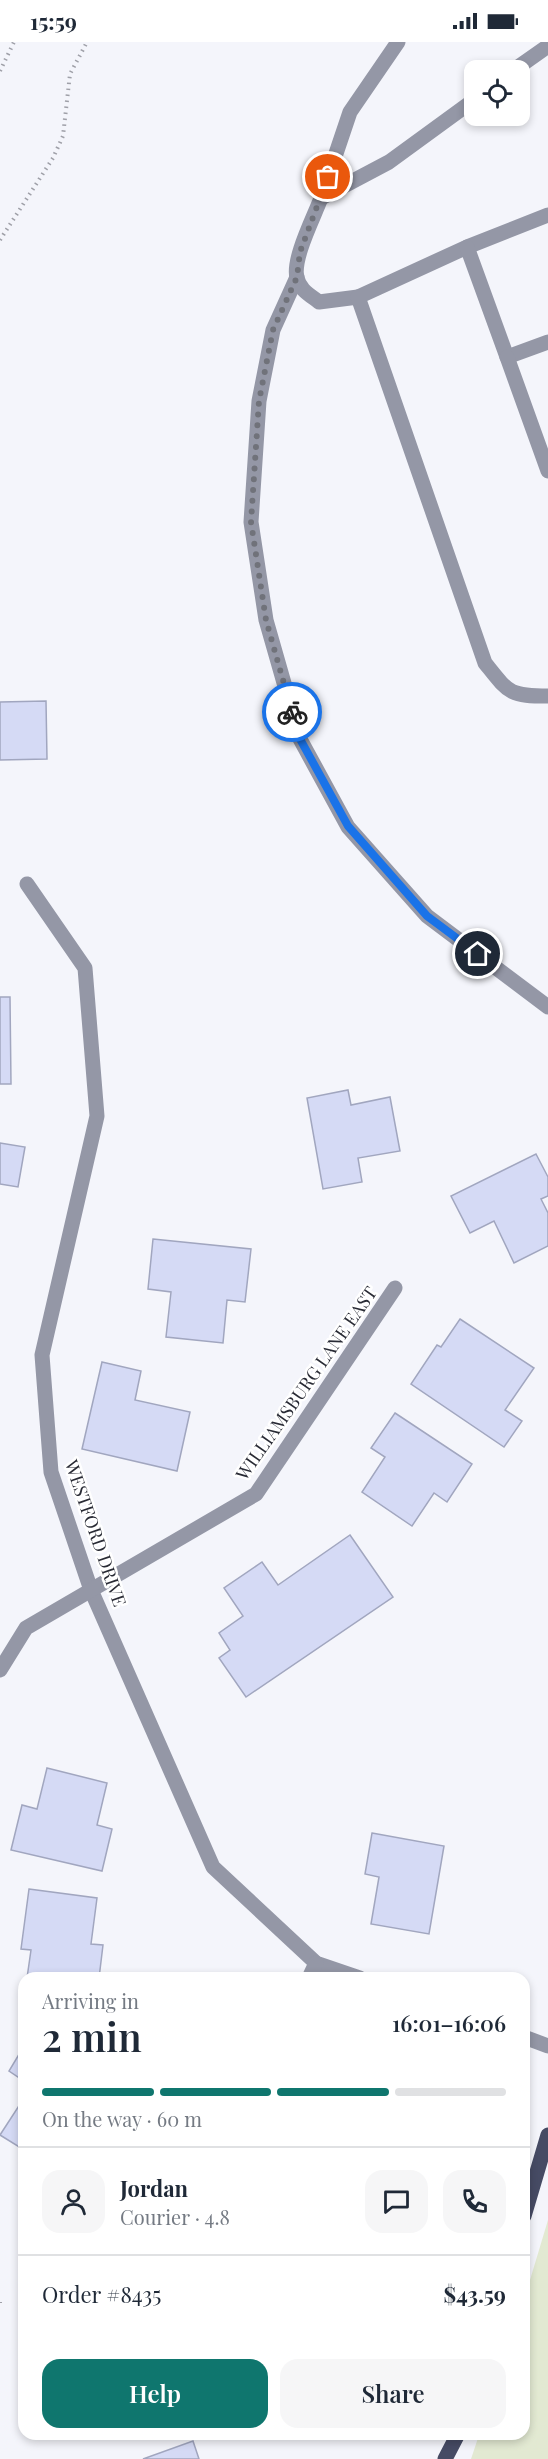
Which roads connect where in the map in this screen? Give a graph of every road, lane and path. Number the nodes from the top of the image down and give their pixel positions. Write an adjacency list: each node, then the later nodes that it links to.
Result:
1 (14, 42): 6 (path)
2 (87, 42): 10 (path)
3 (398, 42): 8 (street)
4 (548, 46): 5 (street)
5 (528, 60)
6 (0, 71)
7 (464, 107): 8 (street)
8 (321, 198): 12 (street)
9 (548, 215): 11 (street)
10 (0, 240)
11 (467, 247): 13 (street); 15 (street)
12 (297, 277): 13 (street); 19 (street)
13 (358, 297): 17 (street)
14 (548, 342): 15 (street)
15 (507, 357): 16 (street)
16 (548, 471)
17 (548, 696)
18 (27, 884): 21 (street, WESTFORD DRIVE)
19 (548, 1007)
20 (395, 1288): 21 (street, WILLIAMSBURG LANE EAST)
21 (91, 1590): 22 (street, WILLIAMSBURG LANE EAST); 23 (street, WESTFORD DRIVE)
22 (0, 1670)
23 (316, 1963): 24 (street); 25 (street, WESTFORD DRIVE)
24 (312, 1972)
25 (342, 1972)
26 (530, 2039): 27 (street)
27 (548, 2046)
28 (548, 2135): 29 (main road)
29 (530, 2196)
30 (455, 2440): 31 (main road)
31 (445, 2459)

